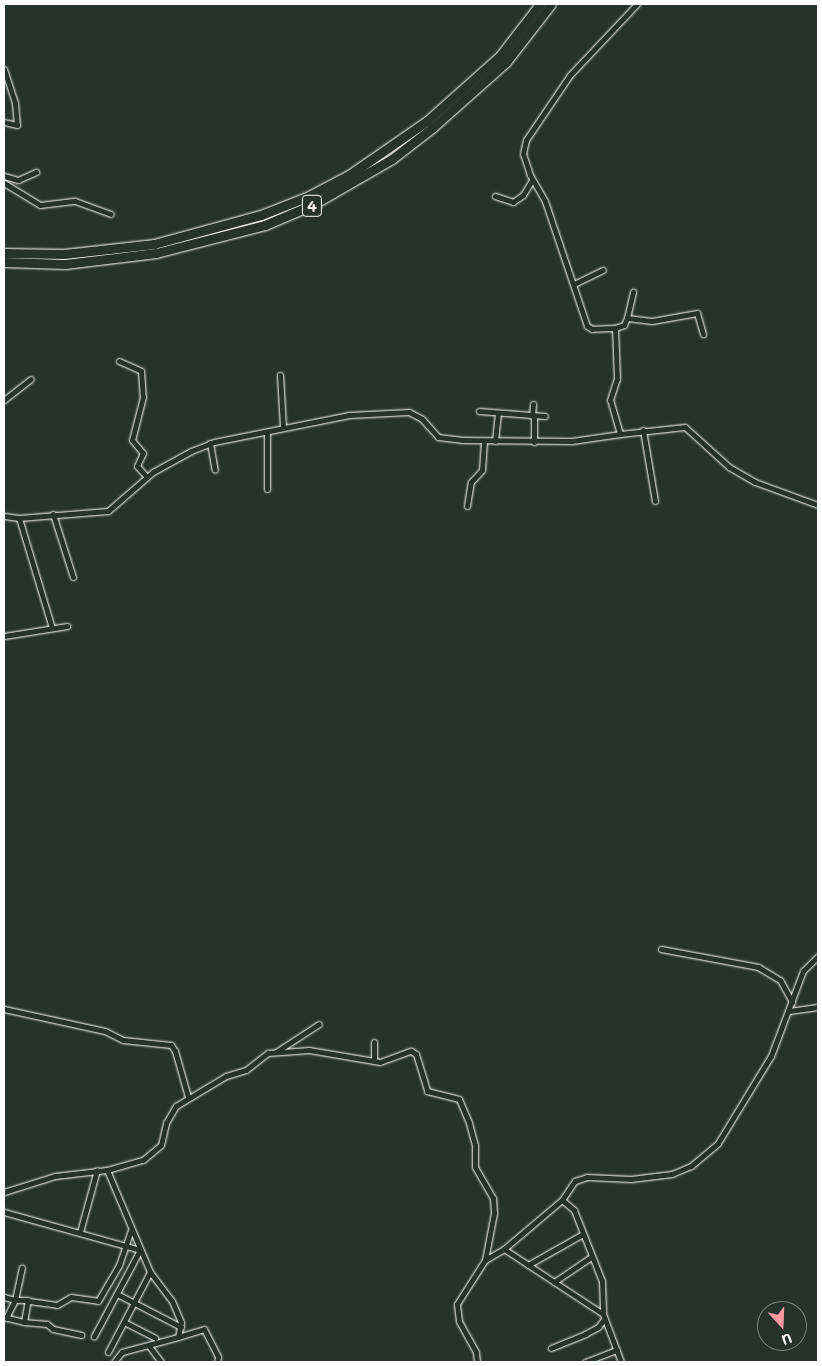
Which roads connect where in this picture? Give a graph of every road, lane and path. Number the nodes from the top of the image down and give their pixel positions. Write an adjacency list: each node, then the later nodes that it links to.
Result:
1 (540, 4): 12 (highway, 4)
2 (551, 4): 13 (highway, 4)
3 (637, 4): 8 (street)
4 (4, 69): 5 (street)
5 (4, 122)
6 (36, 172): 7 (street)
7 (4, 176)
8 (532, 180): 10 (street); 15 (street)
9 (4, 183): 11 (street)
10 (495, 196)
11 (111, 214)
12 (4, 253)
13 (4, 262)
14 (603, 270): 15 (street)
15 (574, 284): 18 (street)
16 (633, 292): 17 (street)
17 (627, 318): 18 (street); 19 (street)
18 (615, 328): 32 (street)
19 (703, 334)
20 (119, 361): 38 (street)
21 (280, 375): 29 (street)
22 (31, 379): 23 (street)
23 (4, 400)
24 (533, 404): 27 (street)
25 (479, 411): 26 (street)
26 (498, 413): 27 (street); 34 (street)
27 (533, 416): 28 (street); 35 (street)
28 (544, 416)
29 (283, 427): 31 (street); 33 (street)
30 (643, 430): 32 (street); 40 (street); 41 (street)
31 (267, 432): 36 (street); 39 (street)
32 (620, 434): 35 (street)
33 (484, 441): 34 (street); 42 (street)
34 (495, 441): 35 (street)
35 (534, 442)
36 (210, 443): 37 (street); 38 (street)
37 (215, 470)
38 (147, 477): 43 (street)
39 (267, 489)
40 (655, 501)
41 (818, 505)
42 (467, 506)
43 (53, 514): 45 (street); 46 (street)
44 (4, 516): 45 (street)
45 (19, 518): 48 (street)
46 (73, 577)
47 (67, 626): 48 (street)
48 (52, 628): 49 (street)
49 (4, 636)
50 (661, 949): 52 (street)
51 (818, 956): 52 (street)
52 (792, 1002): 55 (street)
53 (818, 1007): 55 (street)
54 (4, 1009): 60 (street)
55 (789, 1011): 64 (street)
56 (318, 1024): 58 (street)
57 (374, 1042): 59 (street)
58 (275, 1052): 59 (street); 60 (street)
59 (374, 1061): 73 (street)
60 (188, 1097): 62 (street)
61 (97, 1170): 62 (street); 63 (street); 67 (street)
62 (107, 1170): 66 (street)
63 (4, 1192)
64 (562, 1200): 68 (street); 70 (street)
65 (4, 1212): 67 (street)
66 (131, 1229): 69 (street); 71 (street)
67 (80, 1232): 69 (street)
68 (581, 1235): 72 (street); 74 (street)
69 (125, 1246): 71 (street); 81 (street)
70 (504, 1249): 73 (street); 74 (street)
71 (140, 1250): 76 (street); 78 (street)
72 (591, 1257): 77 (street); 83 (street)
73 (485, 1260): 99 (street)
74 (528, 1265): 77 (street)
75 (22, 1268): 80 (street)
76 (150, 1272): 82 (street); 87 (street)
77 (554, 1282): 83 (street)
78 (117, 1294): 82 (street); 89 (street)
79 (4, 1297): 80 (street)
80 (15, 1300): 81 (street); 84 (street)
81 (29, 1301): 85 (street)
82 (135, 1301): 86 (street); 87 (street)
83 (604, 1316): 93 (street); 94 (street)
84 (5, 1317): 85 (street)
85 (24, 1322): 88 (street)
86 (124, 1322): 91 (street); 95 (street)
87 (181, 1327): 90 (street)
88 (81, 1335)
89 (94, 1336)
90 (178, 1337): 92 (street); 98 (street)
91 (155, 1338)
92 (149, 1346): 96 (street); 97 (street)
93 (551, 1348)
94 (618, 1350): 100 (street); 101 (street)
95 (108, 1352)
96 (114, 1362)
97 (161, 1362)
98 (217, 1362)
99 (477, 1362)
100 (585, 1362)
101 (621, 1362)

